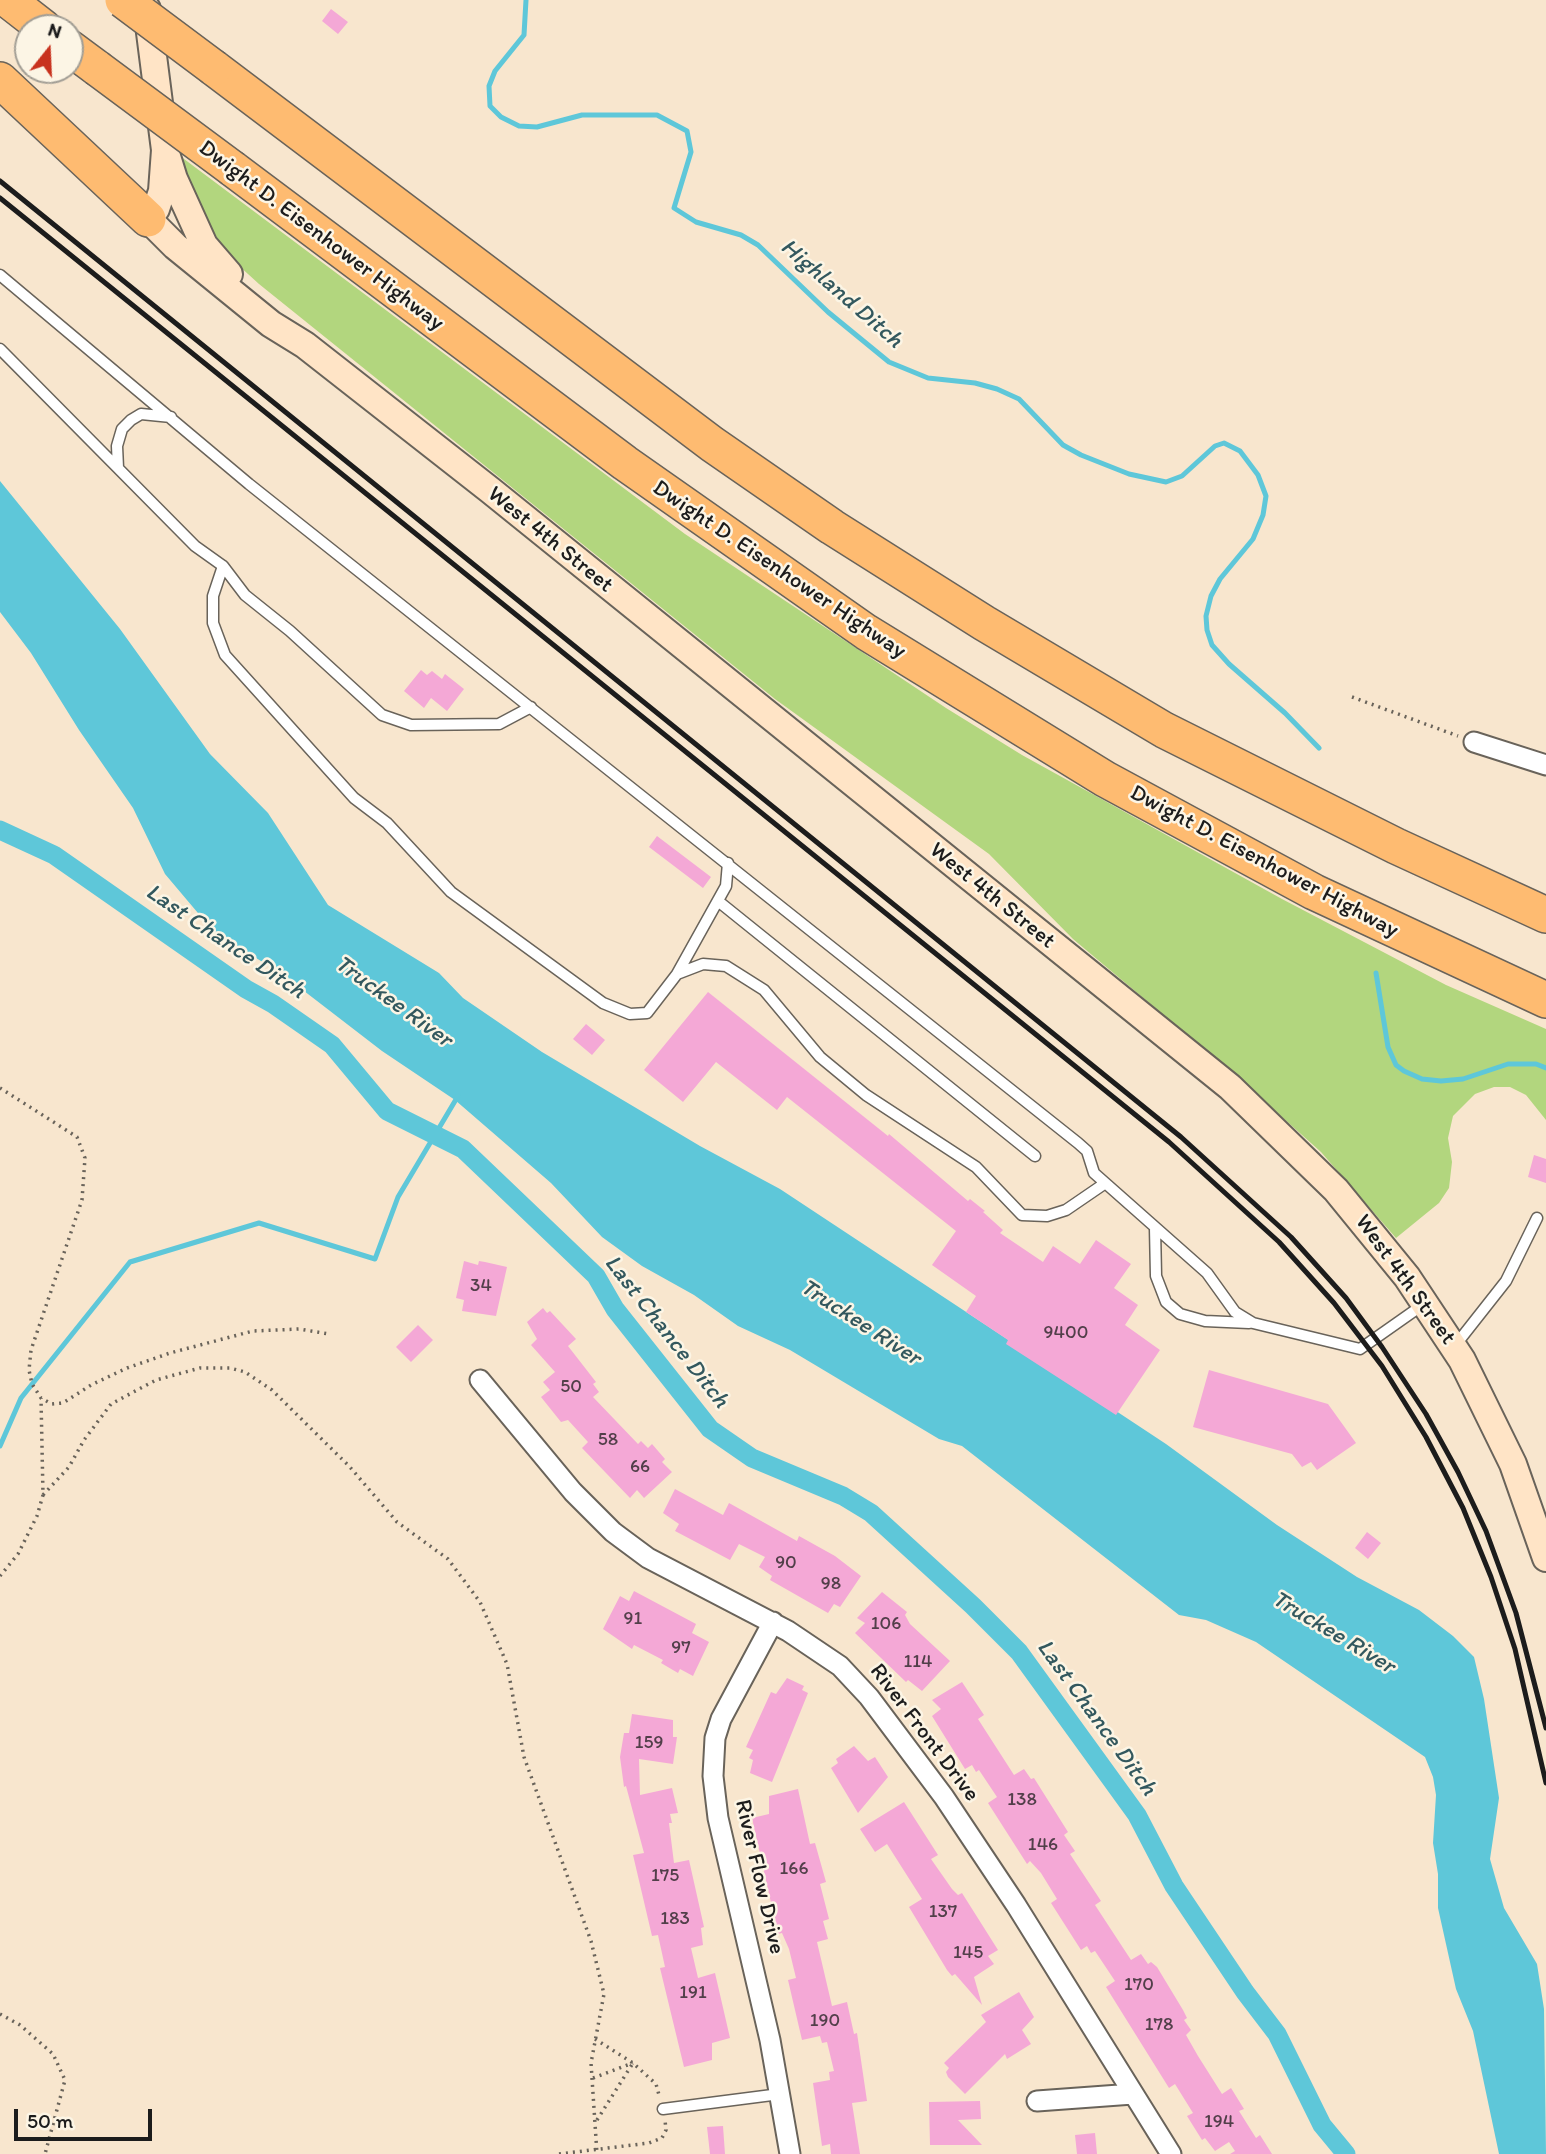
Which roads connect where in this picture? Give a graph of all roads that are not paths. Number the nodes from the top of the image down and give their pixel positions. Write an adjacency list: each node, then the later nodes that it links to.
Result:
1 (8, 0): 4 (highway)
2 (123, 0): 20 (highway, bridge)
3 (145, 0): 7 (main road, West 4th Street)
4 (26, 14)
5 (84, 58): 22 (highway, Dwight D. Eisenhower Highway, bridge)
6 (0, 80): 8 (highway)
7 (165, 150): 8 (main road, West 4th Street); 10 (main road, West 4th Street)
8 (148, 219): 10 (main road, West 4th Street)
9 (0, 275): 12 (lane)
10 (304, 345): 27 (main road, West 4th Street)
11 (0, 349): 13 (lane)
12 (172, 417): 13 (lane); 15 (lane)
13 (118, 468): 14 (lane)
14 (223, 566): 15 (lane); 21 (lane)
15 (531, 707): 18 (lane)
16 (1474, 741): 17 (street)
17 (1546, 765)
18 (728, 863): 19 (lane); 24 (lane)
19 (718, 901): 21 (lane); 23 (lane)
20 (1546, 915)
21 (677, 974): 24 (lane)
22 (1546, 1000)
23 (1035, 1156)
24 (1104, 1184): 26 (lane)
25 (1537, 1218): 29 (lane)
26 (1155, 1228): 28 (lane); 28 (lane)
27 (1425, 1304): 28 (lane); 29 (main road, West 4th Street)
28 (1253, 1323)
29 (1454, 1347): 31 (main road, West 4th Street)
30 (480, 1380): 32 (street, River Front Drive)
31 (1546, 1558)
32 (773, 1622): 33 (street, River Flow Drive); 34 (street, River Front Drive)
33 (780, 2094): 36 (lane); 37 (street, River Flow Drive)
34 (1133, 2094): 35 (street); 38 (street, River Front Drive)
35 (1037, 2101)
36 (663, 2109)
37 (790, 2154)
38 (1171, 2154)

